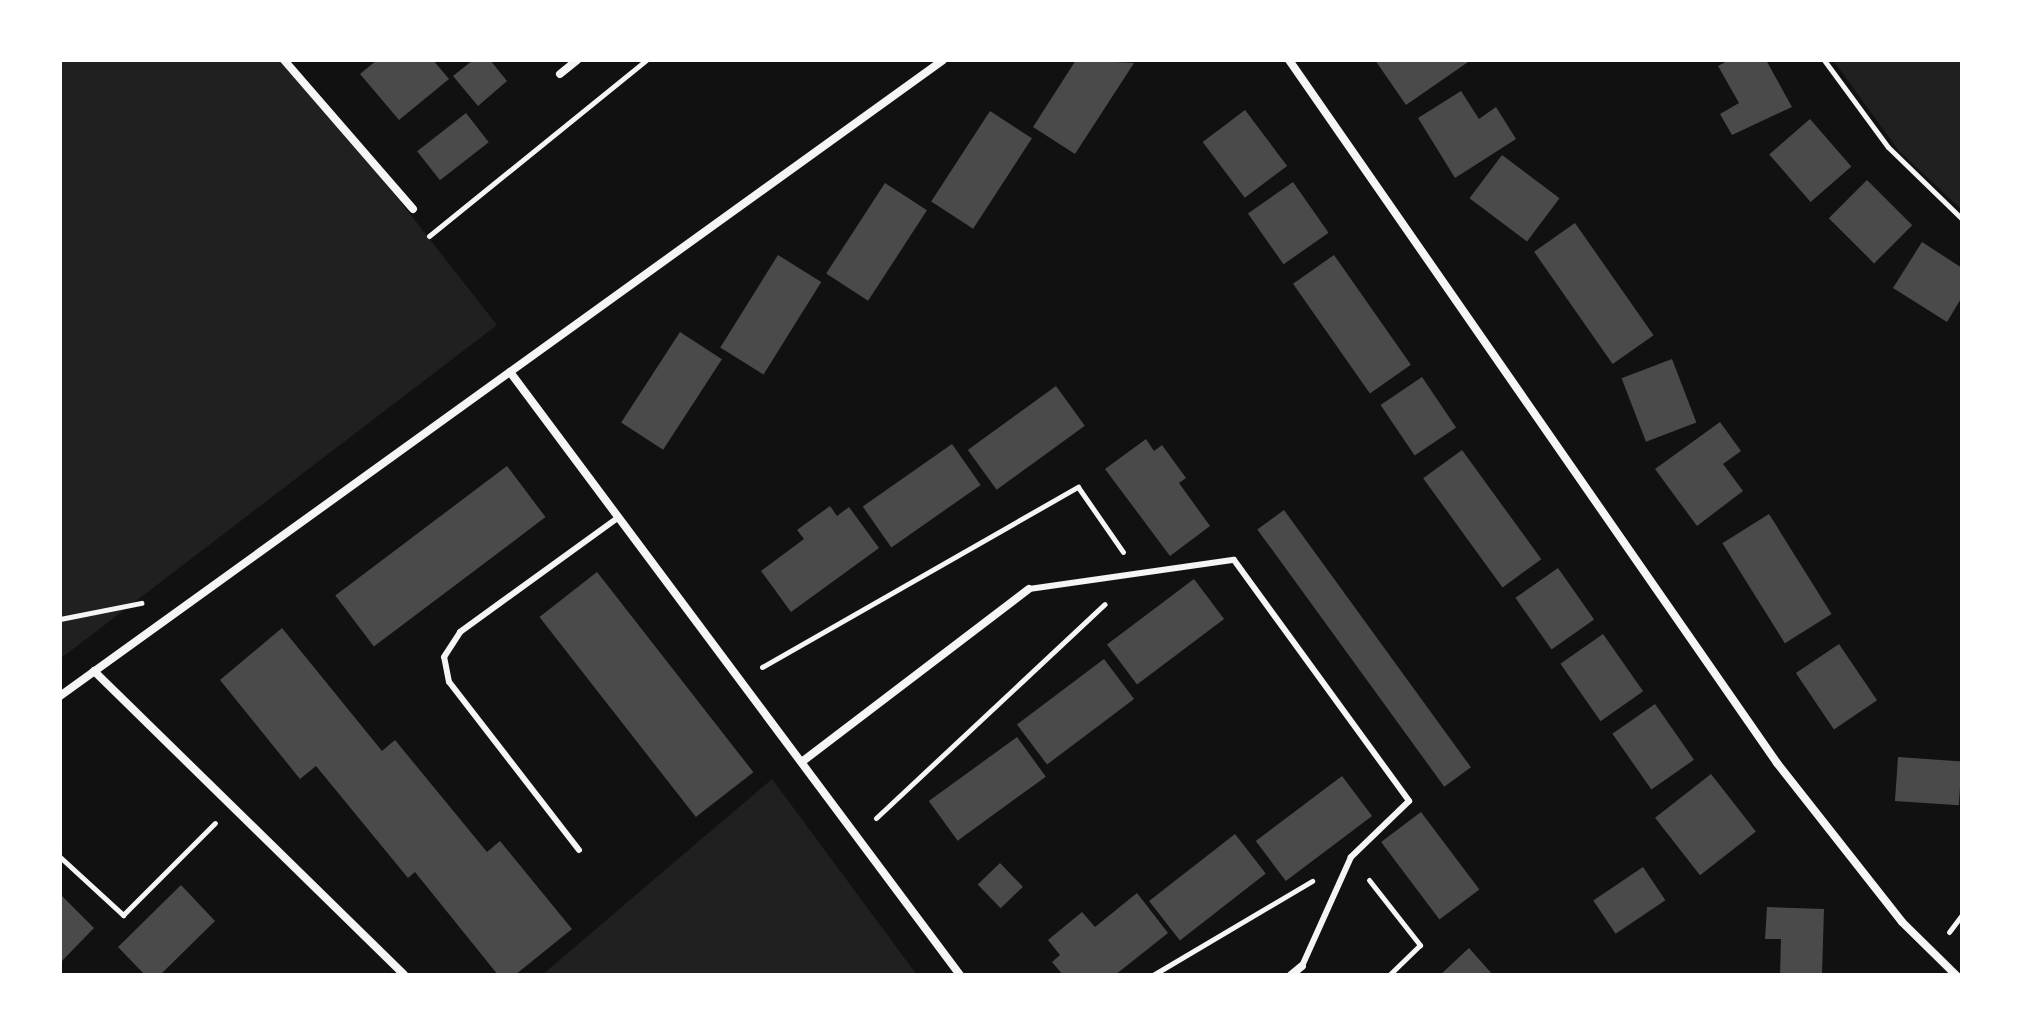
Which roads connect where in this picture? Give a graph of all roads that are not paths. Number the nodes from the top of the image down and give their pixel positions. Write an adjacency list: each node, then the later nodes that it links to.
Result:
1 (284, 60): 6 (street)
2 (577, 60): 5 (street)
3 (943, 60): 7 (street)
4 (1289, 60): 18 (street)
5 (560, 74)
6 (413, 209)
7 (510, 372): 8 (street); 10 (street)
8 (619, 516): 12 (street); 13 (lane)
9 (1029, 589): 12 (street); 14 (lane)
10 (94, 671): 11 (street); 15 (street)
11 (60, 696)
12 (803, 761): 16 (street)
13 (579, 850)
14 (1302, 966): 17 (street)
15 (404, 975)
16 (960, 975)
17 (1291, 975)
18 (1956, 975)

